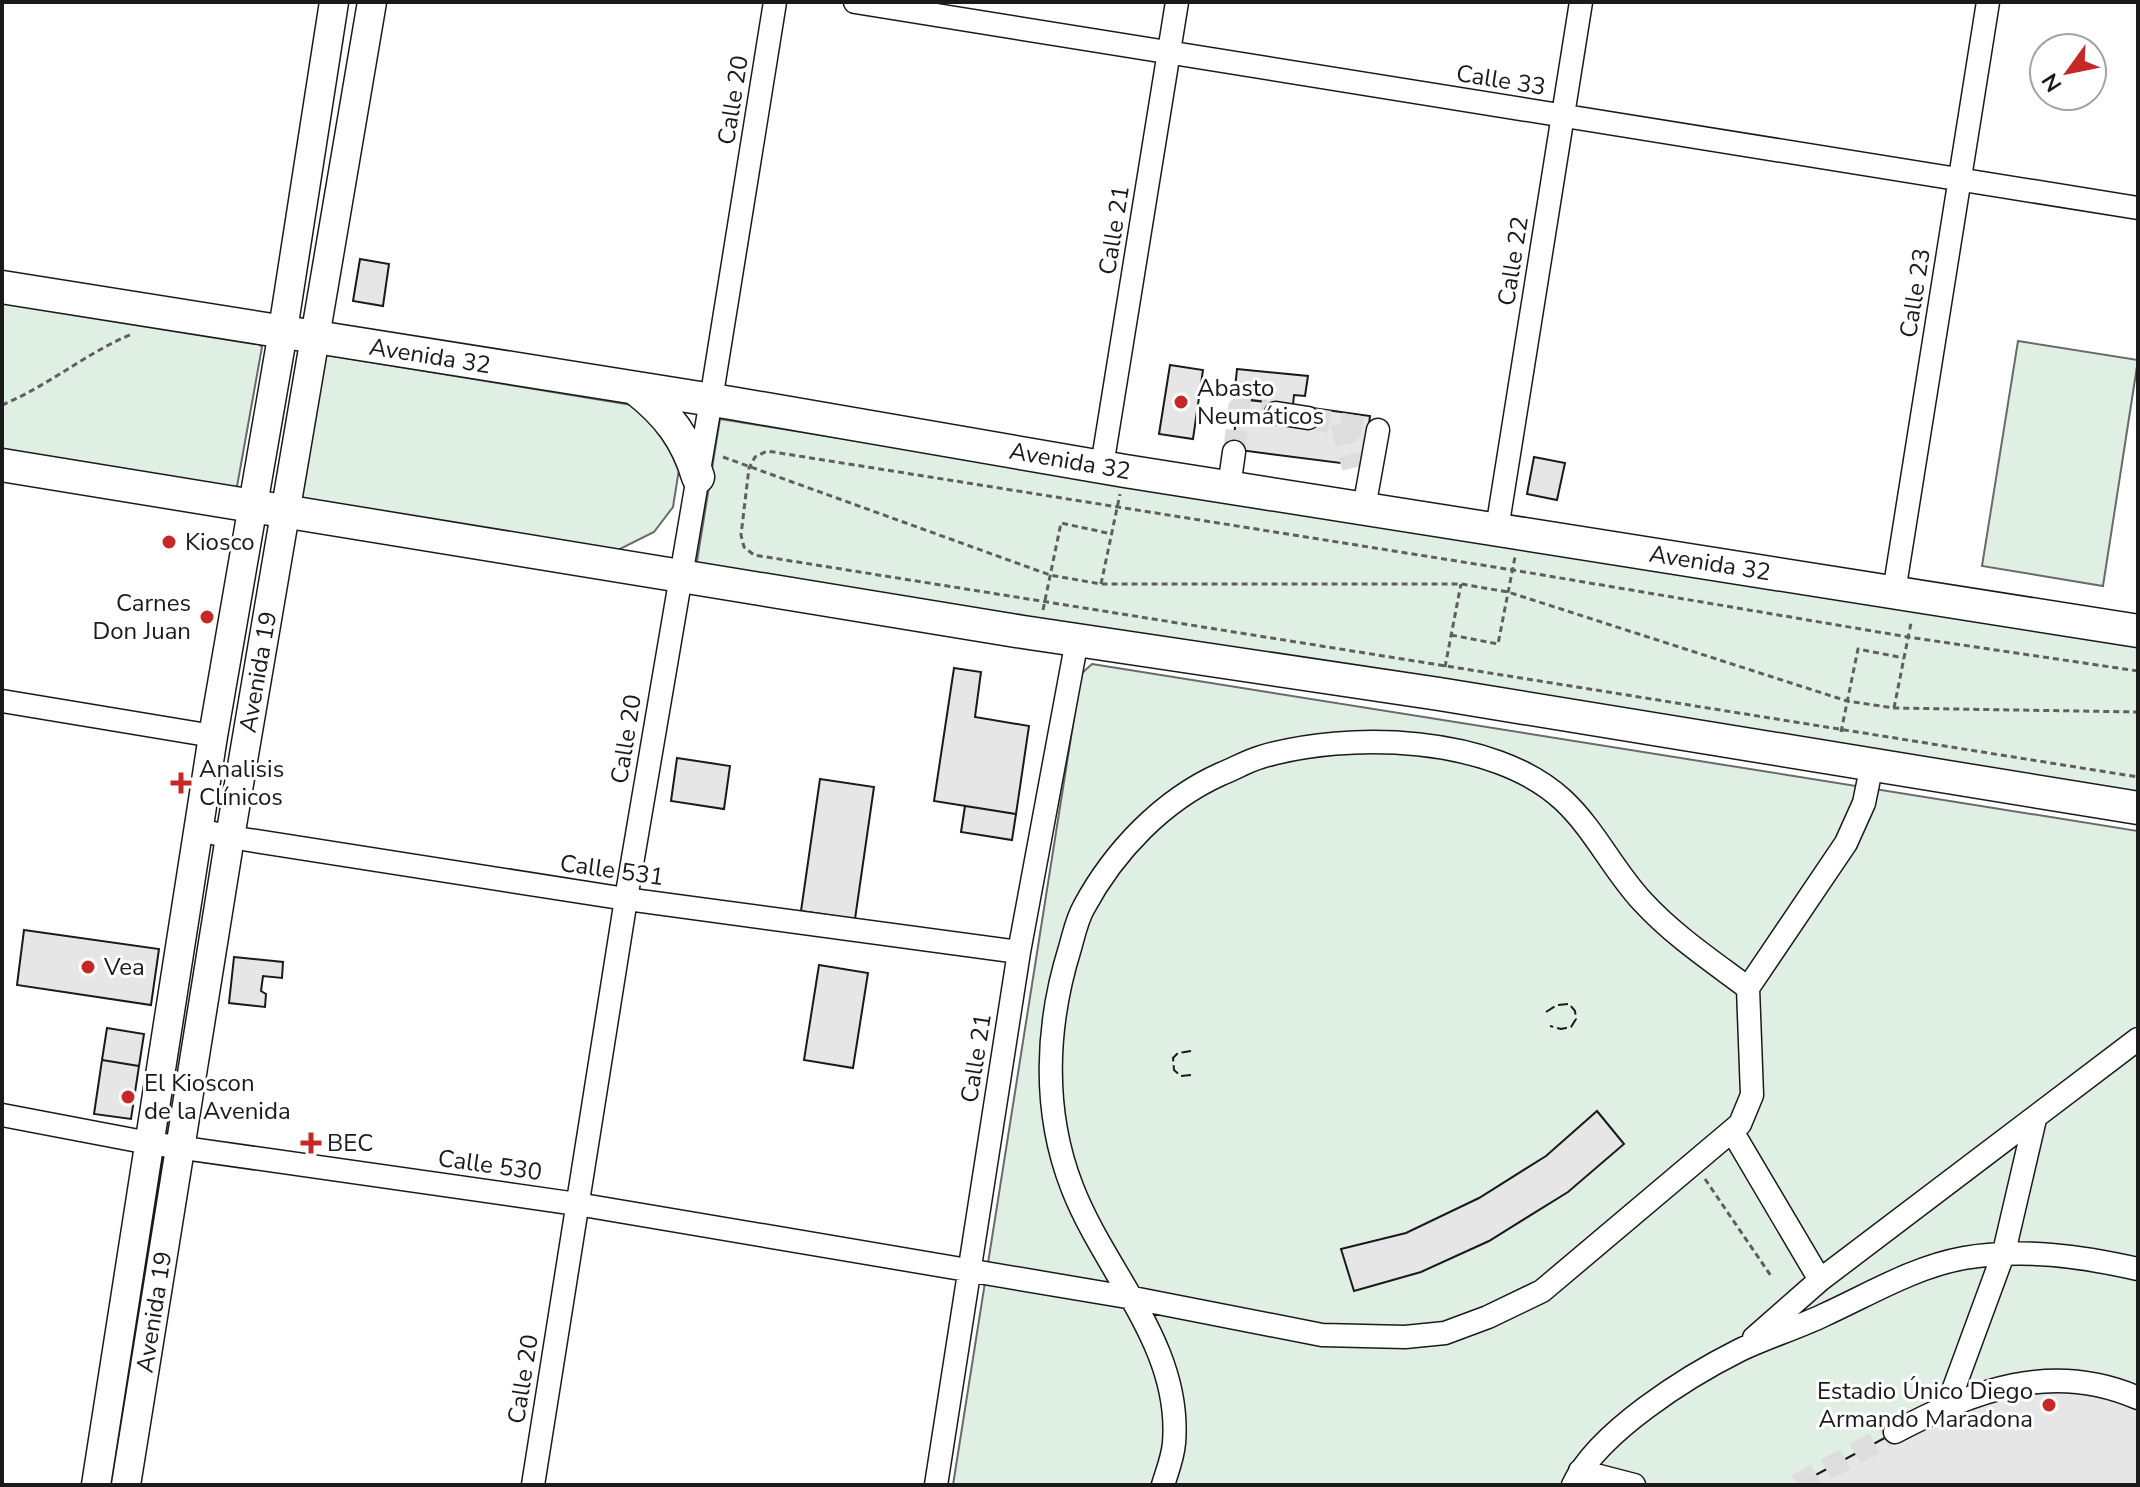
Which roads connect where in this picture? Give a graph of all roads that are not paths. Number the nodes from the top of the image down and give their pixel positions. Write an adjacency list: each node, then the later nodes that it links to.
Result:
1 (334, 2): 13 (main road, Avenida 19)
2 (372, 2): 14 (main road, Avenida 19)
3 (775, 2): 16 (street, Calle 20)
4 (855, 2): 8 (street, Calle 33)
5 (1177, 2): 8 (street, Calle 21)
6 (1581, 2): 9 (street, Calle 22)
7 (1988, 2): 10 (street, Calle 23)
8 (1169, 53): 9 (street, Calle 33); 23 (street, Calle 21)
9 (1563, 116): 10 (street, Calle 33); 29 (street, Calle 22)
10 (1960, 180): 11 (street, Calle 33); 31 (street, Calle 23)
11 (2138, 208)
12 (2, 287): 13 (highway, Avenida 32)
13 (282, 332): 14 (highway, Avenida 32); 26 (main road, Avenida 19)
14 (314, 337): 15 (highway, Avenida 32); 28 (main road, Avenida 19)
15 (636, 389): 16 (highway, Avenida 32); 24 (highway)
16 (711, 400): 23 (highway, Avenida 32); 24 (street, Calle 20)
17 (1276, 413): 18 (street)
18 (1308, 418)
19 (1378, 430): 27 (street)
20 (1234, 452): 25 (street)
21 (2, 465): 26 (highway)
22 (1353, 468): 27 (street)
23 (1114, 469): 25 (highway, Avenida 32)
24 (698, 477): 30 (street, Calle 20)
25 (1229, 487): 27 (highway, Avenida 32)
26 (253, 506): 28 (highway); 35 (main road, Avenida 19)
27 (1364, 508): 29 (highway, Avenida 32)
28 (286, 511): 30 (highway); 39 (main road, Avenida 19)
29 (1508, 531): 31 (highway, Avenida 32)
30 (679, 576): 33 (highway); 40 (street, Calle 20)
31 (1905, 594): 32 (highway, Avenida 32)
32 (2138, 631)
33 (1077, 640): 36 (highway); 41 (street, Calle 21)
34 (2, 701): 35 (street)
35 (213, 736): 38 (main road, Avenida 19)
36 (1872, 764): 37 (highway); 42 (street)
37 (2138, 808)
38 (200, 830): 39 (street, Calle 531); 47 (main road, Avenida 19)
39 (230, 837): 40 (street, Calle 531); 48 (main road, Avenida 19)
40 (626, 899): 41 (street, Calle 531); 49 (street, Calle 20)
41 (1019, 952): 52 (street, Calle 21)
42 (1748, 988): 46 (street); 54 (street)
43 (2138, 1039): 45 (street)
44 (2, 1115): 47 (street, Calle 530)
45 (2035, 1119): 50 (street); 53 (street)
46 (1732, 1131): 53 (street); 54 (street, Calle 530)
47 (149, 1143): 48 (street, Calle 530); 61 (main road, Avenida 19)
48 (180, 1147): 49 (street, Calle 530); 62 (main road, Avenida 19)
49 (577, 1204): 52 (street, Calle 530); 63 (street, Calle 20)
50 (2004, 1252): 51 (street); 55 (street); 57 (street)
51 (2138, 1269)
52 (970, 1272): 54 (street, Calle 530); 64 (street, Calle 21)
53 (1820, 1280): 55 (street)
54 (1133, 1298): 59 (street)
55 (1740, 1351): 60 (street)
56 (2138, 1398): 57 (street)
57 (1948, 1404): 58 (street)
58 (1895, 1432)
59 (1166, 1476): 65 (street)
60 (1576, 1478): 66 (street)
61 (96, 1485)
62 (126, 1485)
63 (533, 1485)
64 (936, 1485)
65 (1182, 1485)
66 (1634, 1485)

